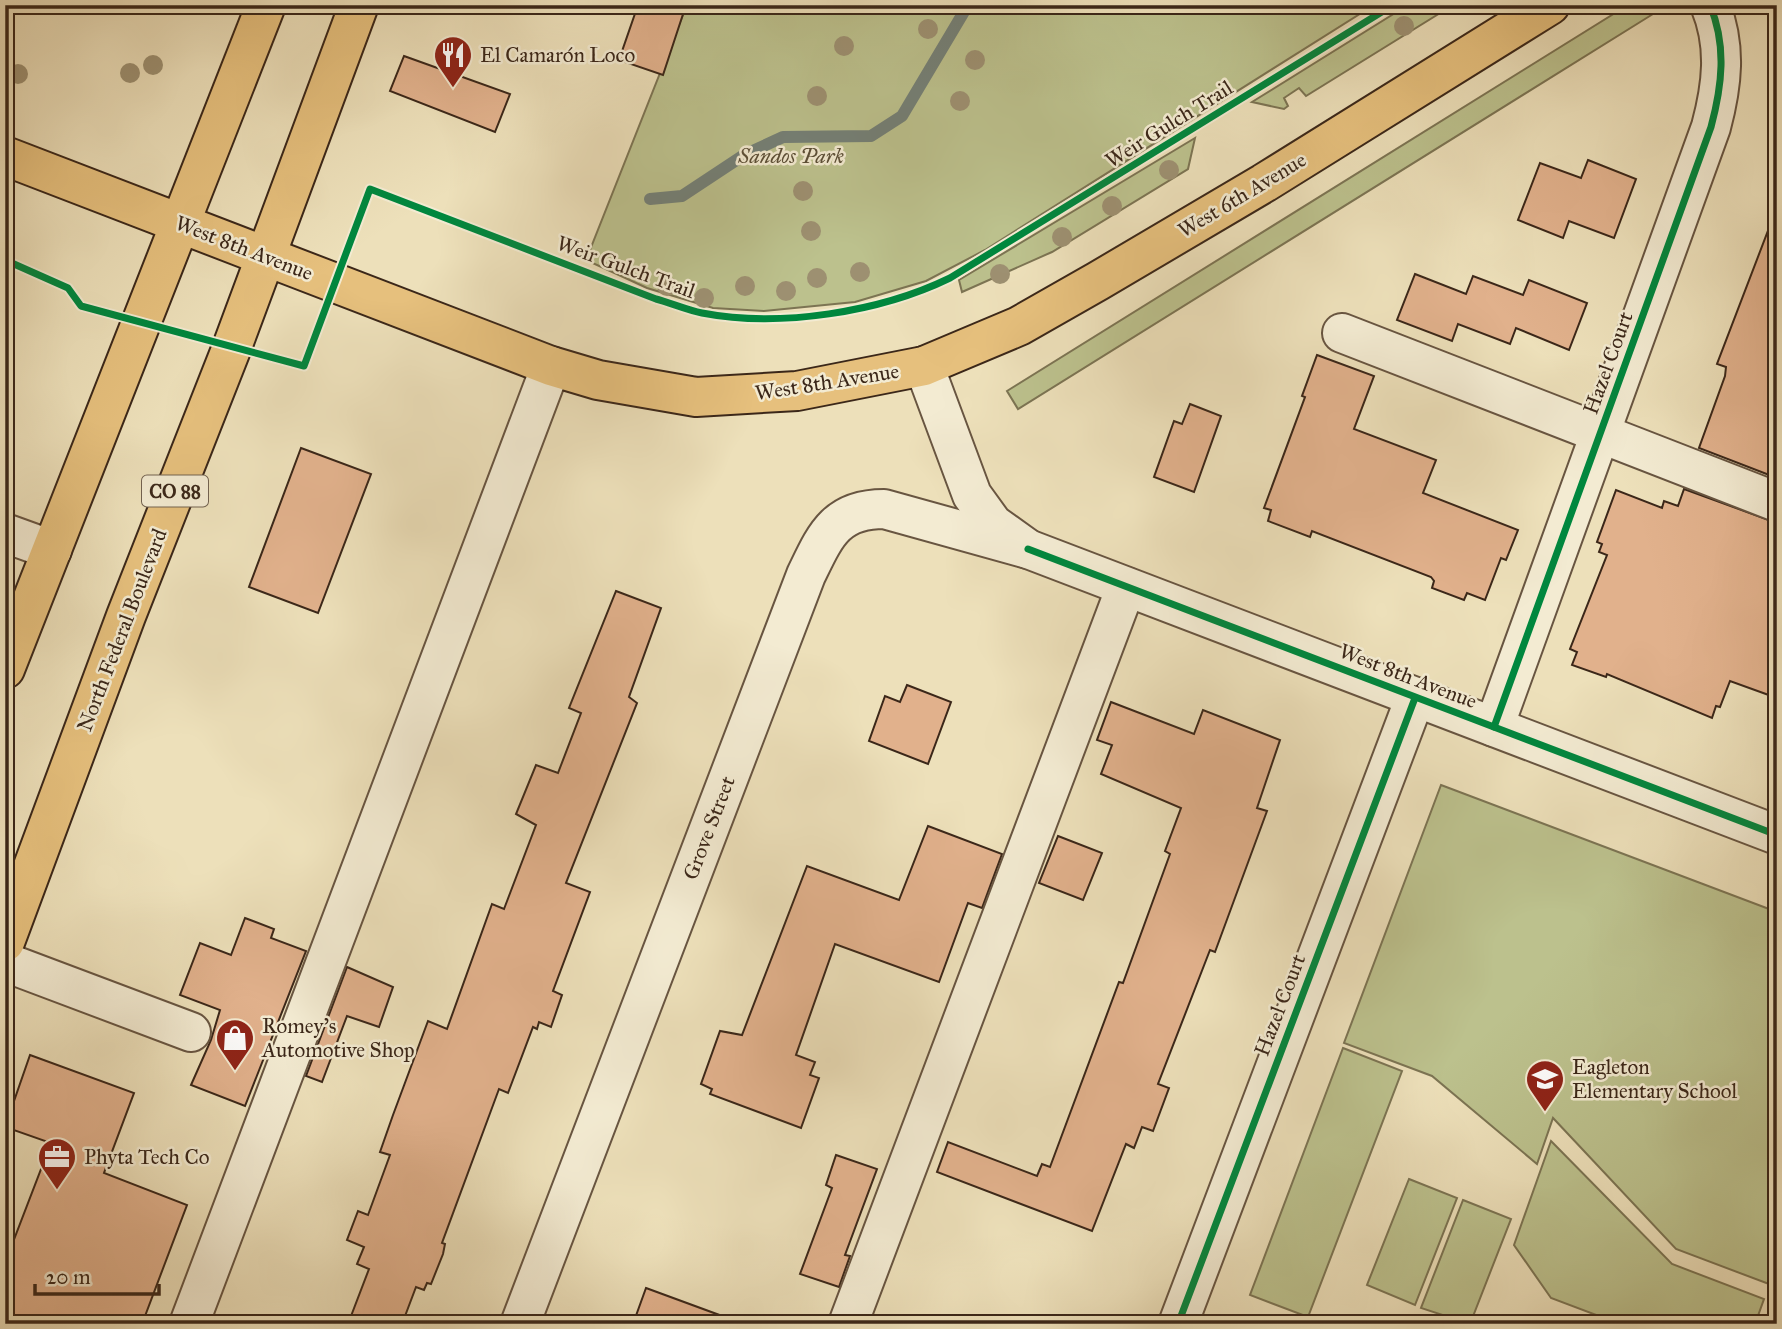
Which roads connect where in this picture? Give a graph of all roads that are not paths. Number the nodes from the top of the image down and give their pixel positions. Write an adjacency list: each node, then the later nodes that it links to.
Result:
1 (266, 5): 6 (main road)
2 (359, 5): 7 (main road, North Federal Boulevard / CO 88)
3 (1550, 5): 10 (main road, West 6th Avenue)
4 (1710, 5): 11 (street, Hazel Court)
5 (5, 156): 6 (main road, West 8th Avenue)
6 (181, 223): 7 (main road, West 8th Avenue); 15 (main road)
7 (265, 256): 9 (main road, West 8th Avenue); 21 (main road, North Federal Boulevard / CO 88)
8 (1342, 333): 11 (street)
9 (551, 366): 10 (main road, West 8th Avenue); 24 (street)
10 (924, 366): 14 (street, West 8th Avenue)
11 (1601, 434): 12 (street); 19 (street, Hazel Court)
12 (1777, 502)
13 (5, 533): 15 (street)
14 (1028, 549): 16 (street, West 8th Avenue); 25 (street, Grove Street)
15 (52, 550): 17 (main road)
16 (1126, 587): 18 (street, West 8th Avenue); 26 (street)
17 (5, 668)
18 (1415, 698): 19 (street, West 8th Avenue); 27 (street, Hazel Court)
19 (1494, 727): 20 (street, West 8th Avenue)
20 (1777, 835)
21 (5, 942)
22 (5, 962): 23 (street)
23 (191, 1032)
24 (189, 1324)
25 (520, 1324)
26 (848, 1324)
27 (1178, 1324)

